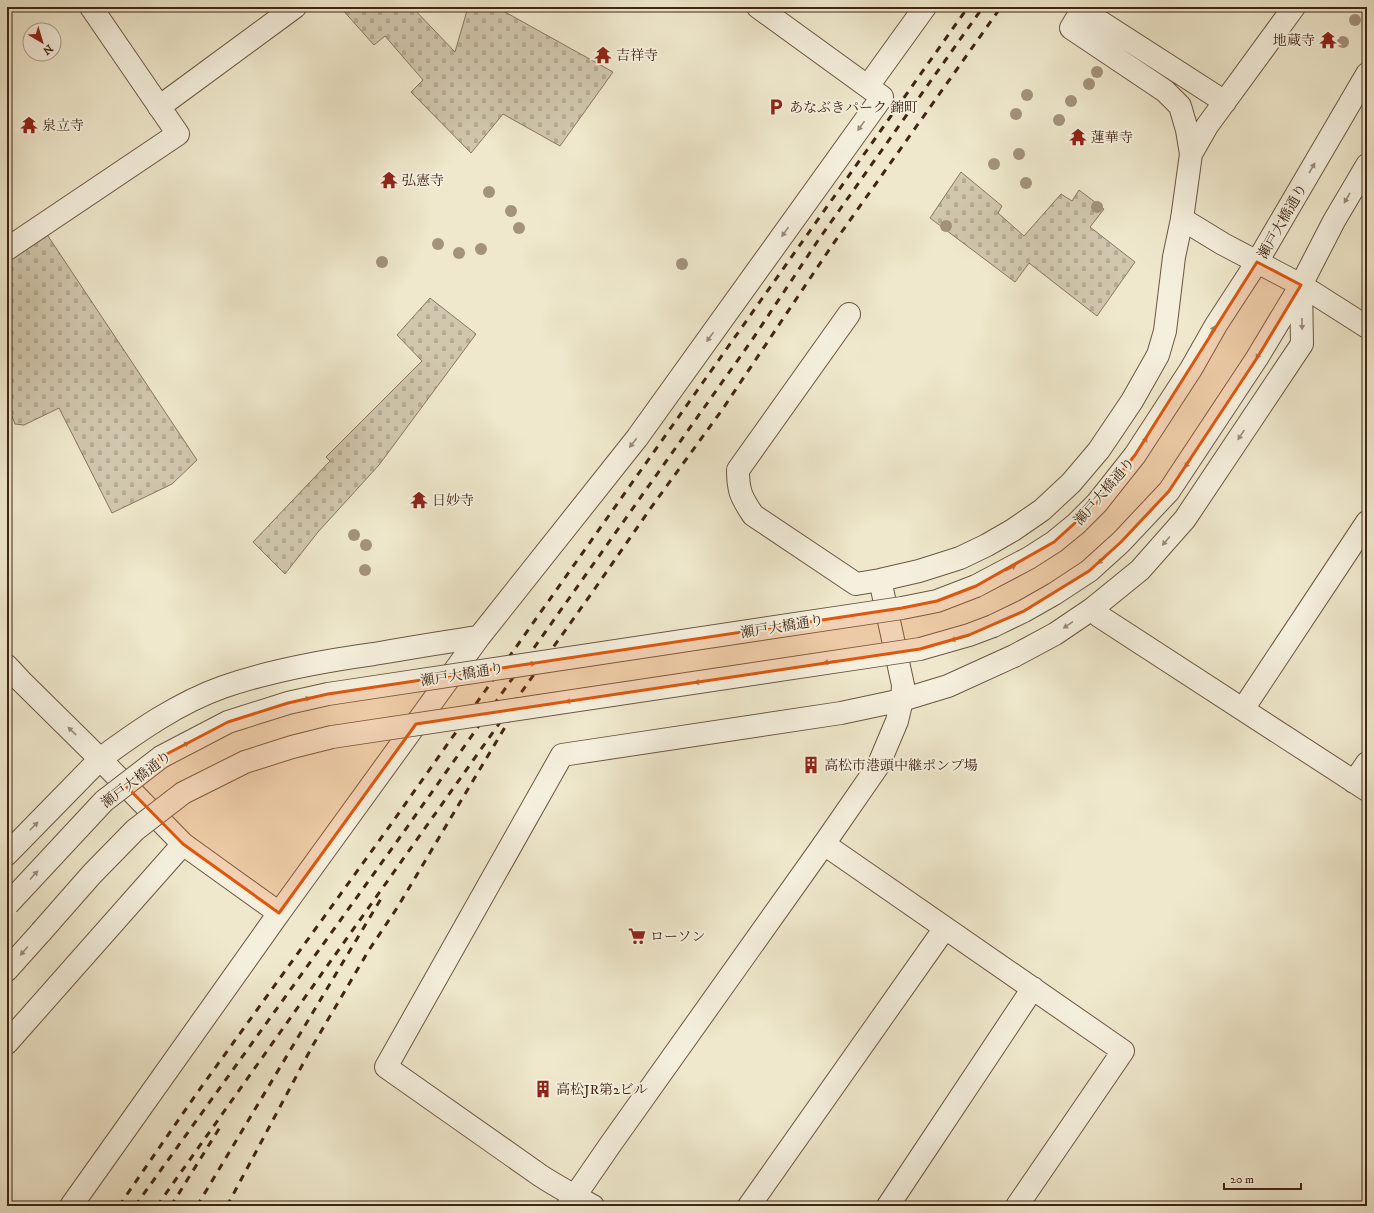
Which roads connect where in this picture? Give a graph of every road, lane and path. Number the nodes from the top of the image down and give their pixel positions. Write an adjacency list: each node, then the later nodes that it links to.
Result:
1 (91, 7): 9 (street)
2 (294, 7): 9 (street)
3 (758, 7): 7 (street)
4 (925, 7): 7 (street)
5 (1293, 8): 8 (street)
6 (1367, 74): 14 (street, 瀬戸大橋通り, one-way to 6)
7 (868, 86): 21 (street, one-way to 21)
8 (1225, 102): 10 (street); 10 (street)
9 (159, 107): 13 (street)
10 (1190, 154): 12 (street)
11 (1367, 164): 15 (street, one-way to 15)
12 (1182, 219): 14 (street); 19 (street)
13 (7, 249)
14 (1257, 262): 15 (street); 31 (street, 瀬戸大橋通り, one-way to 14, bridge)
15 (1301, 285): 17 (street); 20 (street, one-way to 20); 34 (street, one-way to 34, bridge)
16 (849, 314): 19 (street)
17 (1367, 327)
18 (1367, 522): 24 (street)
19 (880, 580): 23 (street)
20 (1092, 609): 23 (street, one-way to 23); 24 (street)
21 (480, 637): 25 (street); 32 (street)
22 (12, 679): 25 (street, one-way to 22)
23 (902, 700): 29 (street); 37 (street)
24 (1243, 709): 27 (street)
25 (100, 759): 28 (street); 30 (street, one-way to 25)
26 (1367, 763): 27 (street)
27 (1361, 786)
28 (183, 844): 32 (street); 36 (street)
29 (824, 844): 33 (street); 37 (street)
30 (7, 854)
31 (8, 905)
32 (279, 913): 38 (street)
33 (945, 928): 35 (street); 39 (street)
34 (7, 970)
35 (1033, 988): 40 (street); 41 (street)
36 (7, 1043)
37 (579, 1203)
38 (71, 1206)
39 (749, 1206)
40 (888, 1206)
41 (1017, 1206)

